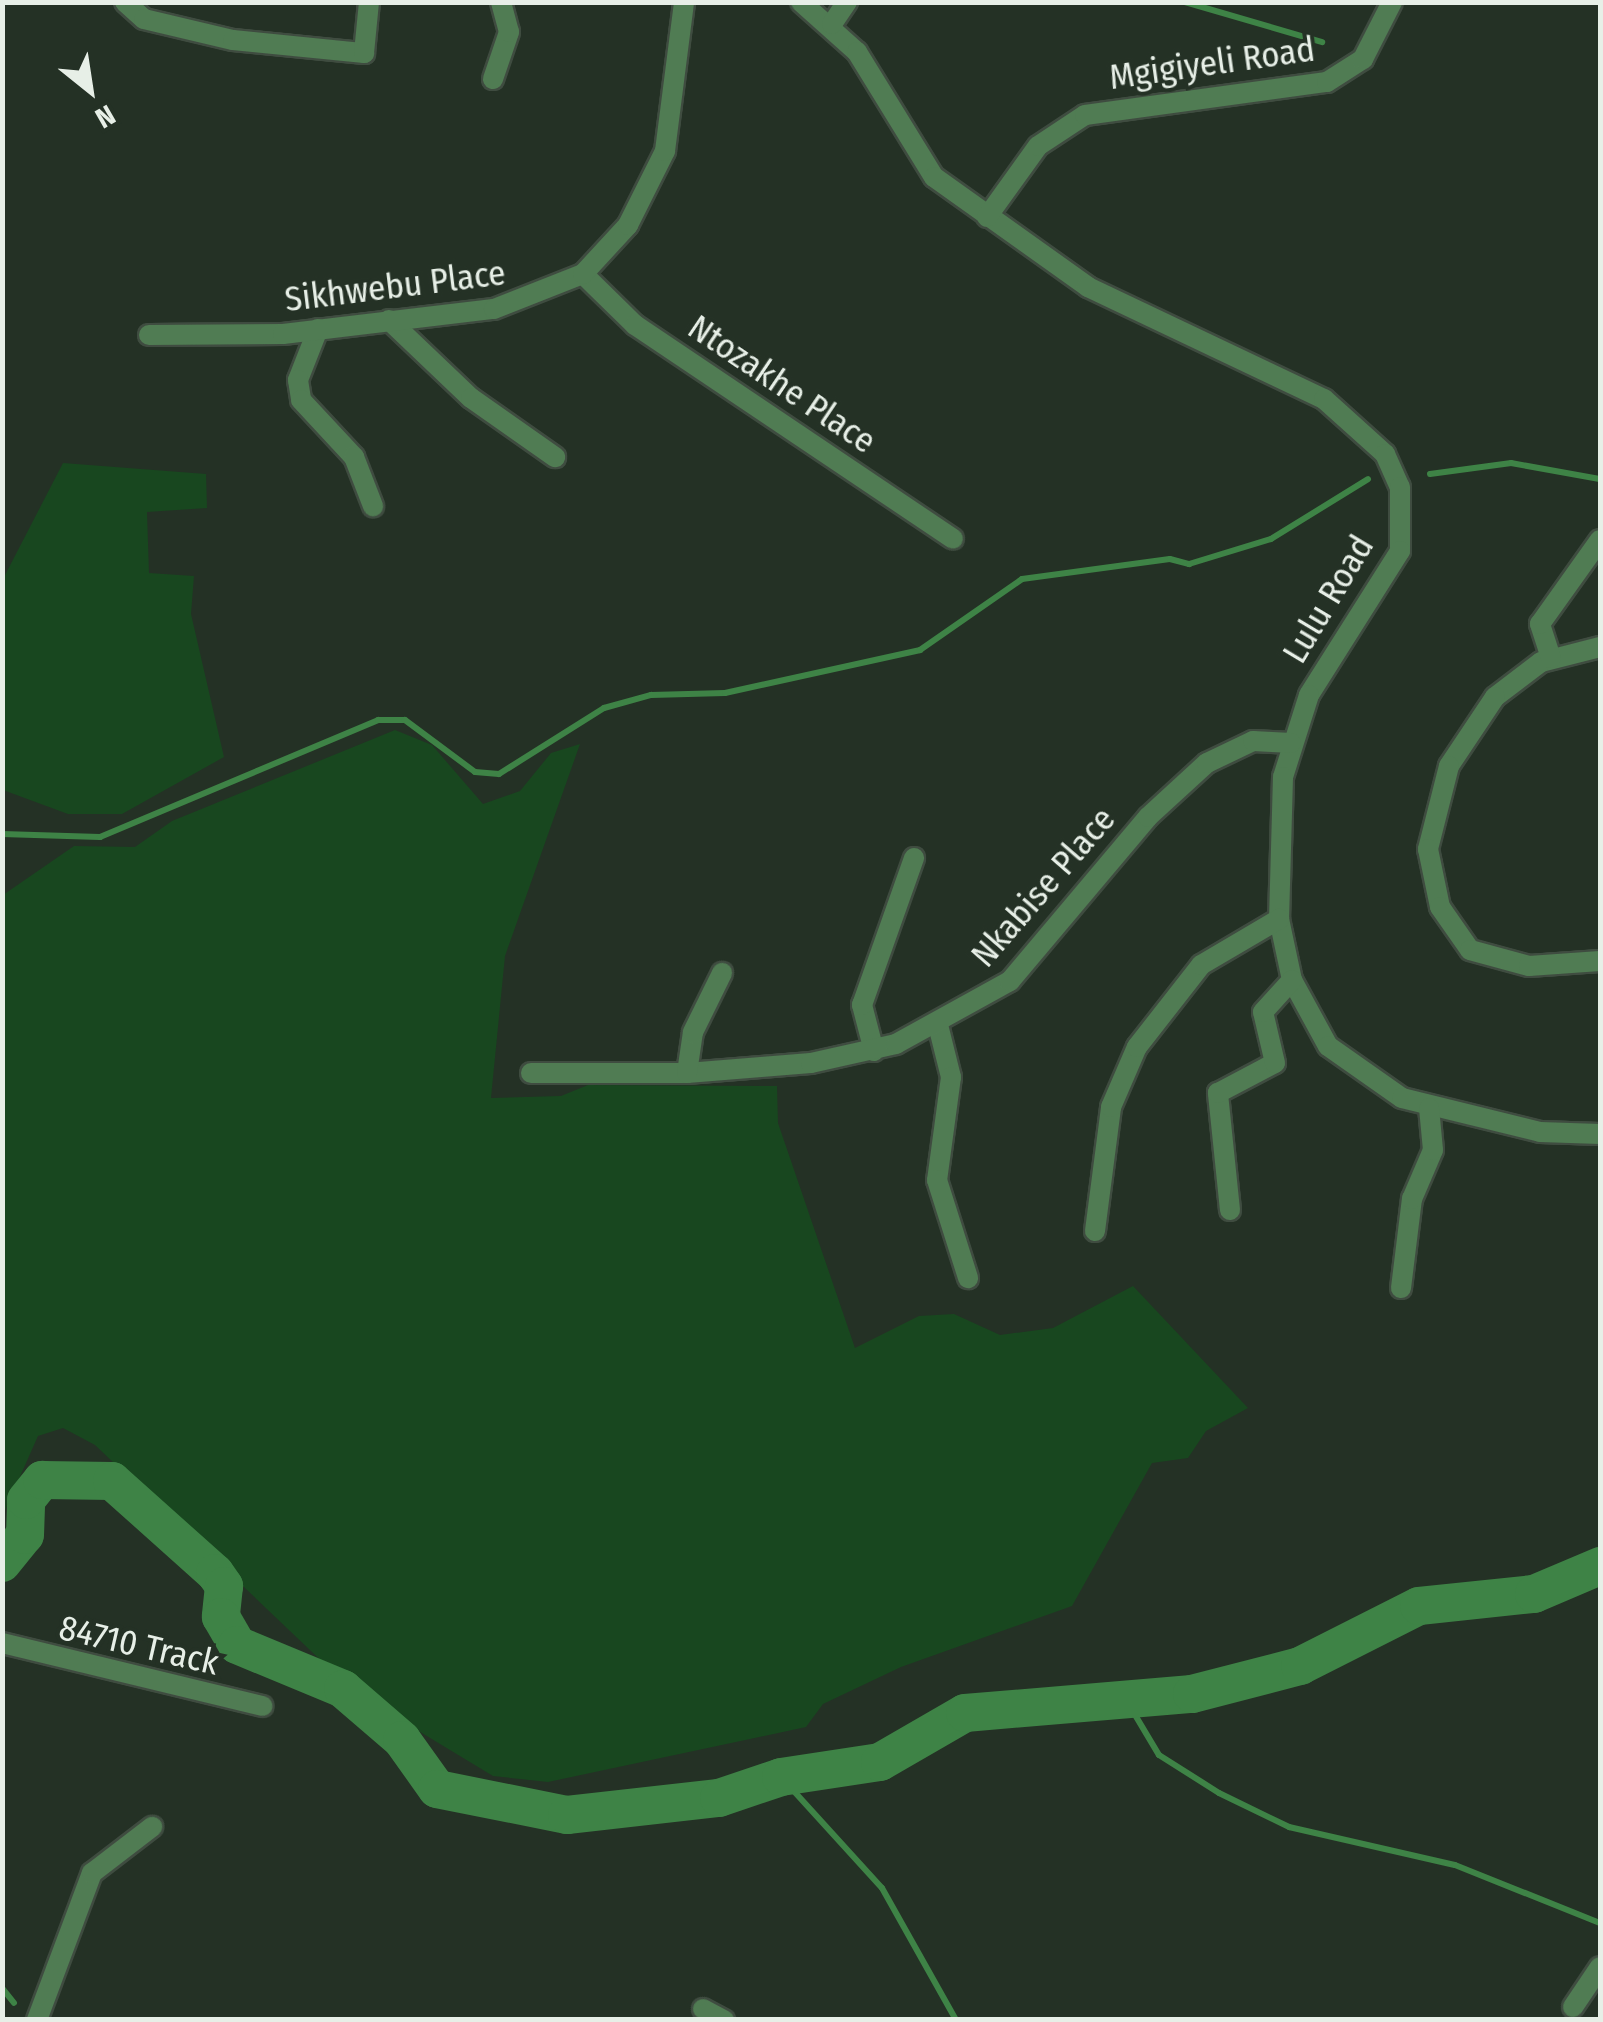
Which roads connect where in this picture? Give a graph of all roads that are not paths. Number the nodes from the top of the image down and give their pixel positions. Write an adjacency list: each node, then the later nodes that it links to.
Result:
1 (125, 2): 2 (street)
2 (369, 2)
3 (501, 2): 9 (street)
4 (684, 2): 11 (street, Sikhwebu Place)
5 (802, 2): 8 (street, Lulu Road)
6 (847, 2): 8 (street)
7 (1392, 2): 10 (street, Mgigiyeli Road)
8 (832, 24): 10 (street, Lulu Road)
9 (493, 78)
10 (987, 216): 21 (street, Lulu Road)
11 (583, 274): 12 (street, Sikhwebu Place); 17 (street, Ntozakhe Place)
12 (388, 320): 13 (street, Sikhwebu Place); 15 (street)
13 (318, 328): 14 (street, Sikhwebu Place); 16 (street)
14 (149, 335)
15 (556, 456)
16 (373, 506)
17 (953, 539)
18 (1600, 540): 20 (street)
19 (1600, 647): 20 (street)
20 (1551, 658): 24 (street)
21 (1291, 743): 23 (street, Lulu Road); 27 (street, Nkabise Place)
22 (914, 858): 28 (street)
23 (1278, 918): 26 (street, Lulu Road); 34 (street)
24 (1600, 962)
25 (722, 973): 30 (street)
26 (1292, 980): 31 (street, Lulu Road); 33 (street)
27 (938, 1025): 28 (street, Nkabise Place); 35 (street)
28 (874, 1051): 30 (street, Nkabise Place)
29 (531, 1073): 30 (street, Nkabise Place)
30 (687, 1073)
31 (1429, 1108): 32 (street, Lulu Road); 36 (street)
32 (1600, 1134)
33 (1230, 1210)
34 (1095, 1231)
35 (968, 1278)
36 (1400, 1288)
37 (2, 1643): 38 (street, 84710 Track)
38 (263, 1706)
39 (152, 1827): 43 (street)
40 (1600, 1967): 41 (street)
41 (1574, 2007)
42 (703, 2009): 44 (street)
43 (37, 2020)
44 (724, 2020)

